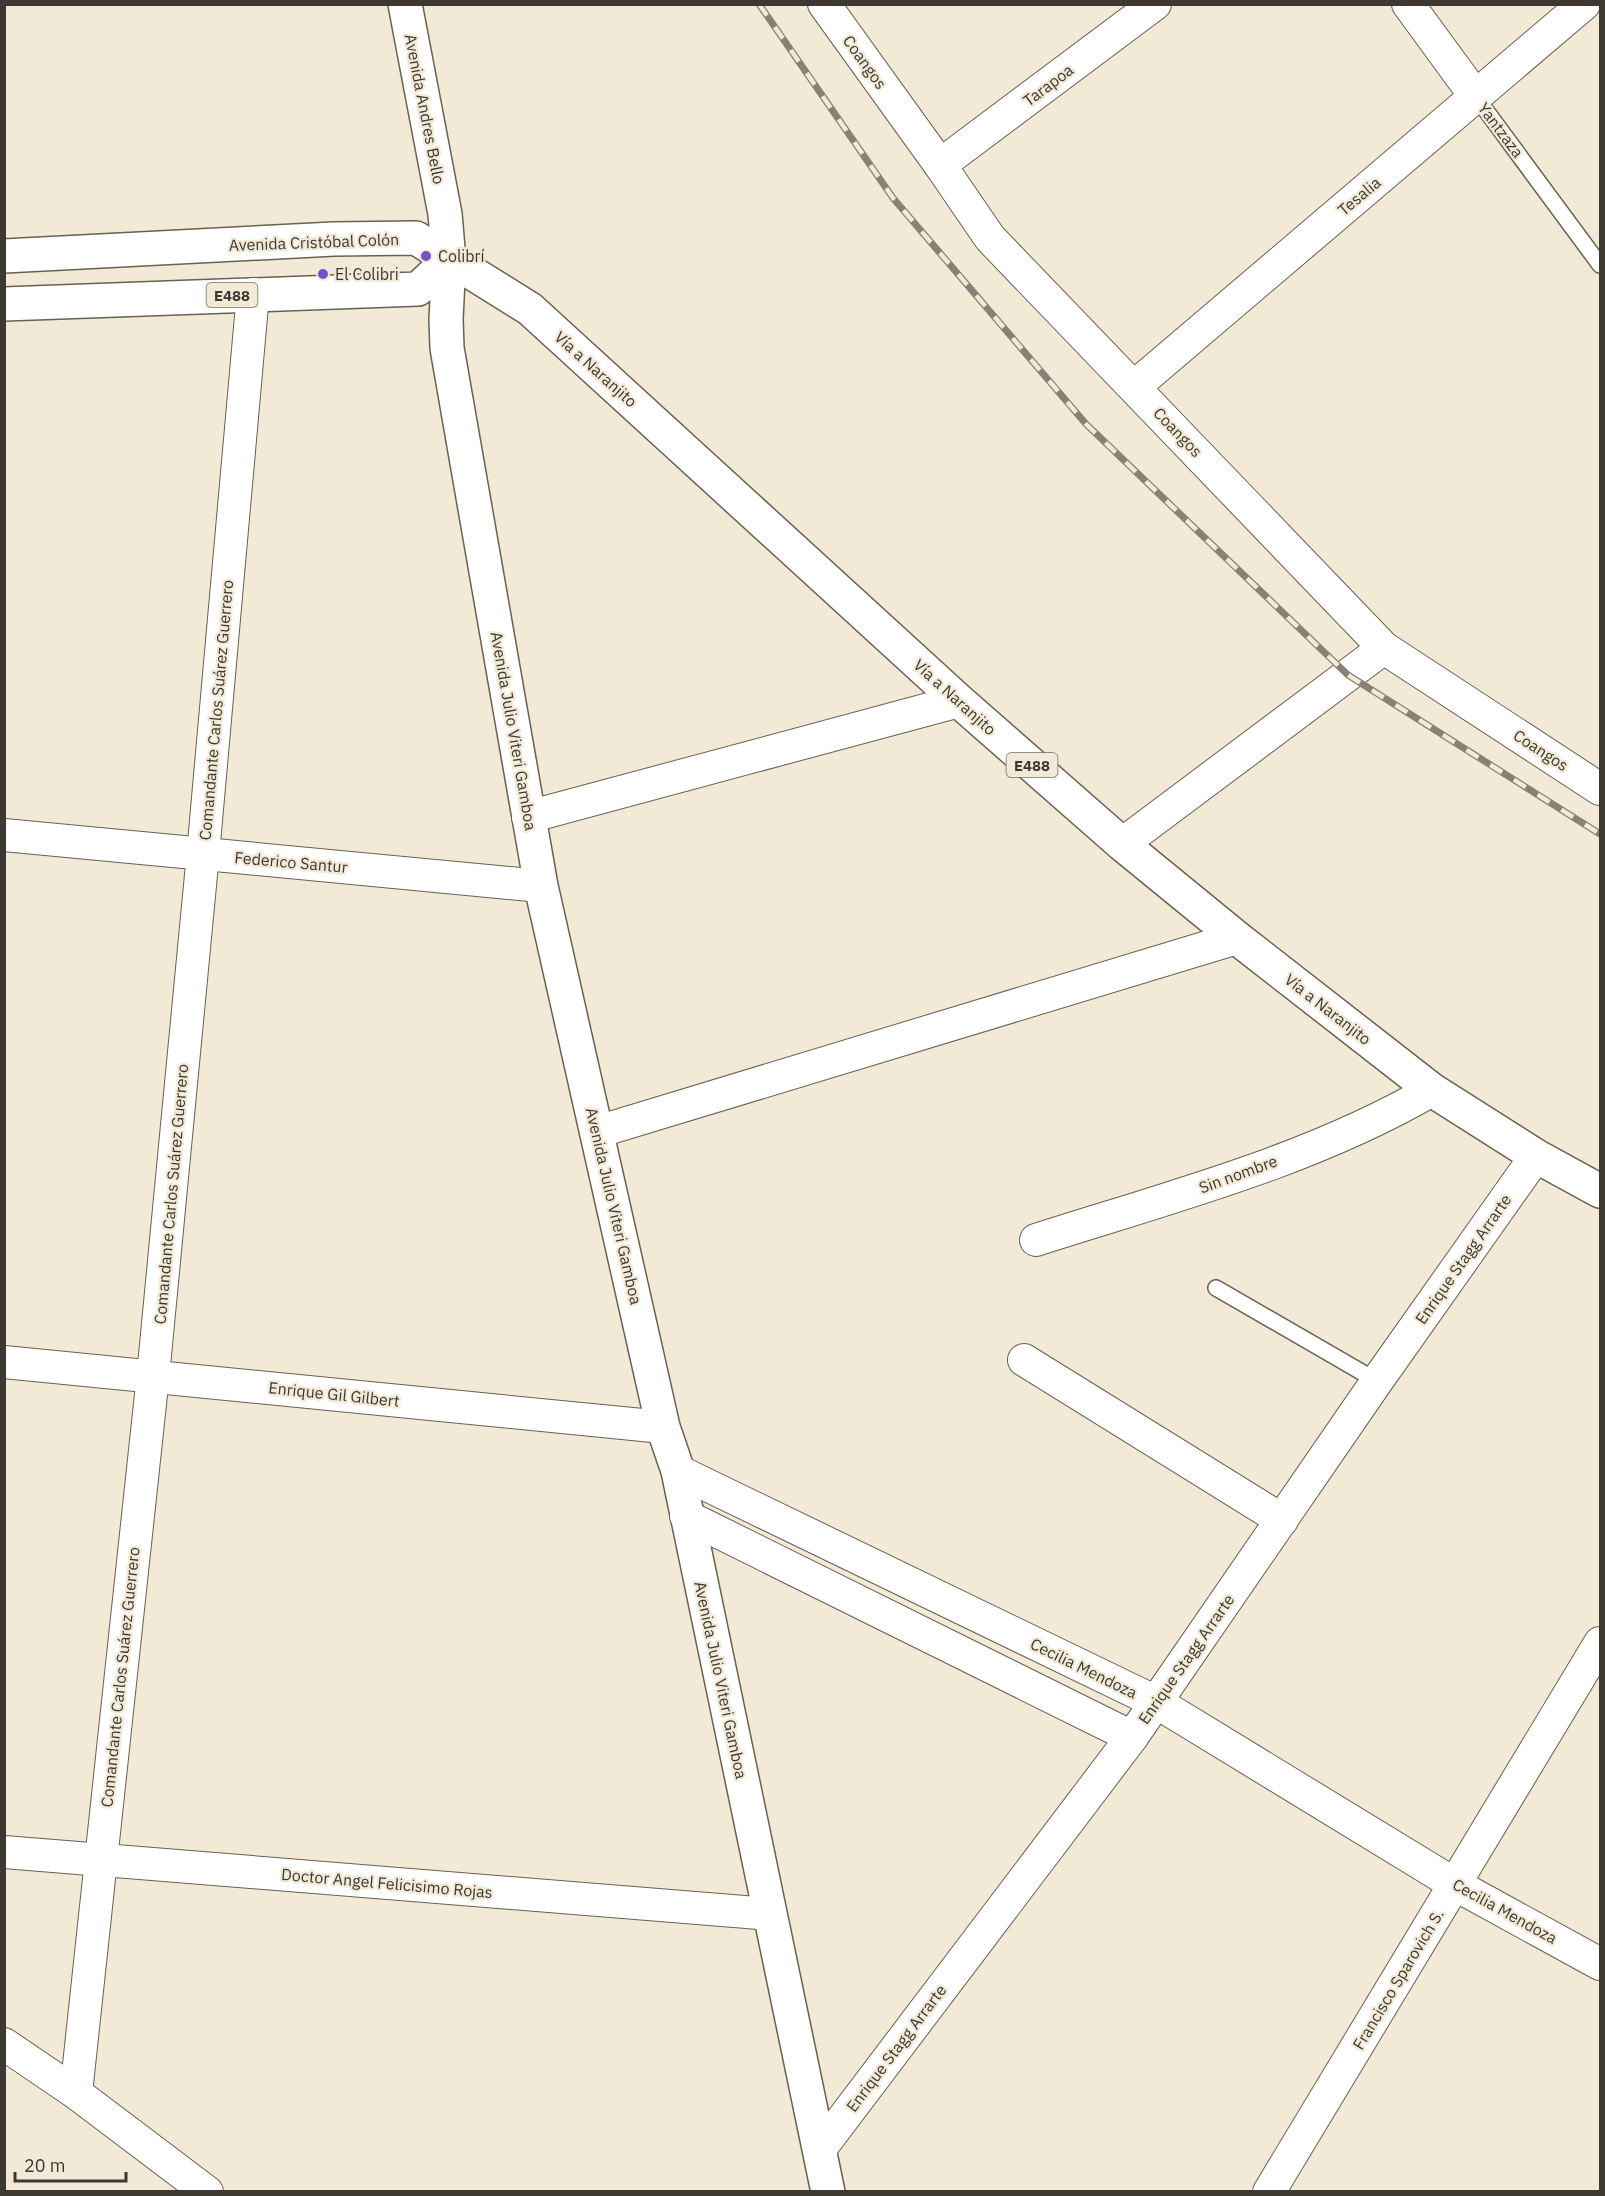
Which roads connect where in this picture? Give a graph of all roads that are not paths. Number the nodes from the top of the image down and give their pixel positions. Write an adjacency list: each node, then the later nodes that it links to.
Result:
1 (405, 4): 8 (main road, Avenida Andres Bello)
2 (824, 4): 7 (street, Coangos)
3 (1155, 4): 7 (street, Tarapoa)
4 (1408, 4): 6 (street, Yantzaza)
5 (1584, 4): 6 (street, Tesalia)
6 (1476, 97): 10 (lane, Yantzaza); 14 (street, Tesalia)
7 (940, 165): 14 (street, Coangos)
8 (445, 214): 11 (main road, Avenida Julio Viteri Gamboa)
9 (4, 256): 11 (main road, Avenida Cristóbal Colón / E488)
10 (1598, 257)
11 (449, 260): 12 (main road, E488); 16 (main road, Vía a Naranjito / E488); 18 (main road, Avenida Julio Viteri Gamboa)
12 (254, 294): 13 (main road, E488); 21 (street, Comandante Carlos Suárez Guerrero)
13 (4, 304)
14 (1134, 387): 15 (street, Coangos)
15 (1384, 648): 17 (street, Coangos); 20 (street)
16 (959, 701): 18 (street); 20 (main road, Vía a Naranjito / E488)
17 (1600, 789)
18 (528, 817): 22 (main road, Avenida Julio Viteri Gamboa)
19 (4, 835): 21 (street, Federico Santur)
20 (1122, 844): 23 (main road, Vía a Naranjito / E488)
21 (203, 854): 22 (street, Federico Santur); 32 (street, Comandante Carlos Suárez Guerrero)
22 (541, 886): 25 (main road, Avenida Julio Viteri Gamboa)
23 (1237, 938): 24 (main road, Vía a Naranjito / E488); 25 (street)
24 (1432, 1090): 26 (main road, Vía a Naranjito / E488); 28 (street, Sin nombre)
25 (597, 1132): 34 (main road, Avenida Julio Viteri Gamboa)
26 (1536, 1156): 27 (main road, Vía a Naranjito / E488); 33 (street, Enrique Stagg Arrarte)
27 (1600, 1191)
28 (1036, 1240)
29 (1216, 1288): 33 (lane)
30 (1023, 1360): 37 (street)
31 (4, 1362): 32 (street, Enrique Gil Gilbert)
32 (153, 1376): 34 (street, Enrique Gil Gilbert); 42 (street, Comandante Carlos Suárez Guerrero)
33 (1377, 1381): 37 (street, Enrique Stagg Arrarte)
34 (663, 1427): 35 (main road, Avenida Julio Viteri Gamboa)
35 (678, 1471): 36 (main road, Avenida Julio Viteri Gamboa); 39 (street, Cecilia Mendoza)
36 (686, 1516): 40 (street); 44 (main road, Avenida Julio Viteri Gamboa)
37 (1282, 1520): 39 (street, Enrique Stagg Arrarte)
38 (1600, 1643): 43 (street, Francisco Sparovich S.)
39 (1156, 1702): 40 (street, Enrique Stagg Arrarte); 43 (street, Cecilia Mendoza)
40 (1132, 1737): 48 (street, Enrique Stagg Arrarte)
41 (4, 1852): 42 (street, Doctor Angel Felicisimo Rojas)
42 (100, 1860): 44 (street, Doctor Angel Felicisimo Rojas); 47 (street, Comandante Carlos Suárez Guerrero)
43 (1456, 1885): 45 (street, Cecilia Mendoza); 51 (street, Francisco Sparovich S.)
44 (770, 1914): 48 (main road, Avenida Julio Viteri Gamboa)
45 (1600, 1964)
46 (4, 2044): 47 (street)
47 (76, 2093): 49 (street)
48 (820, 2149): 50 (main road, Avenida Julio Viteri Gamboa)
49 (207, 2192)
50 (828, 2192)
51 (1269, 2192)

